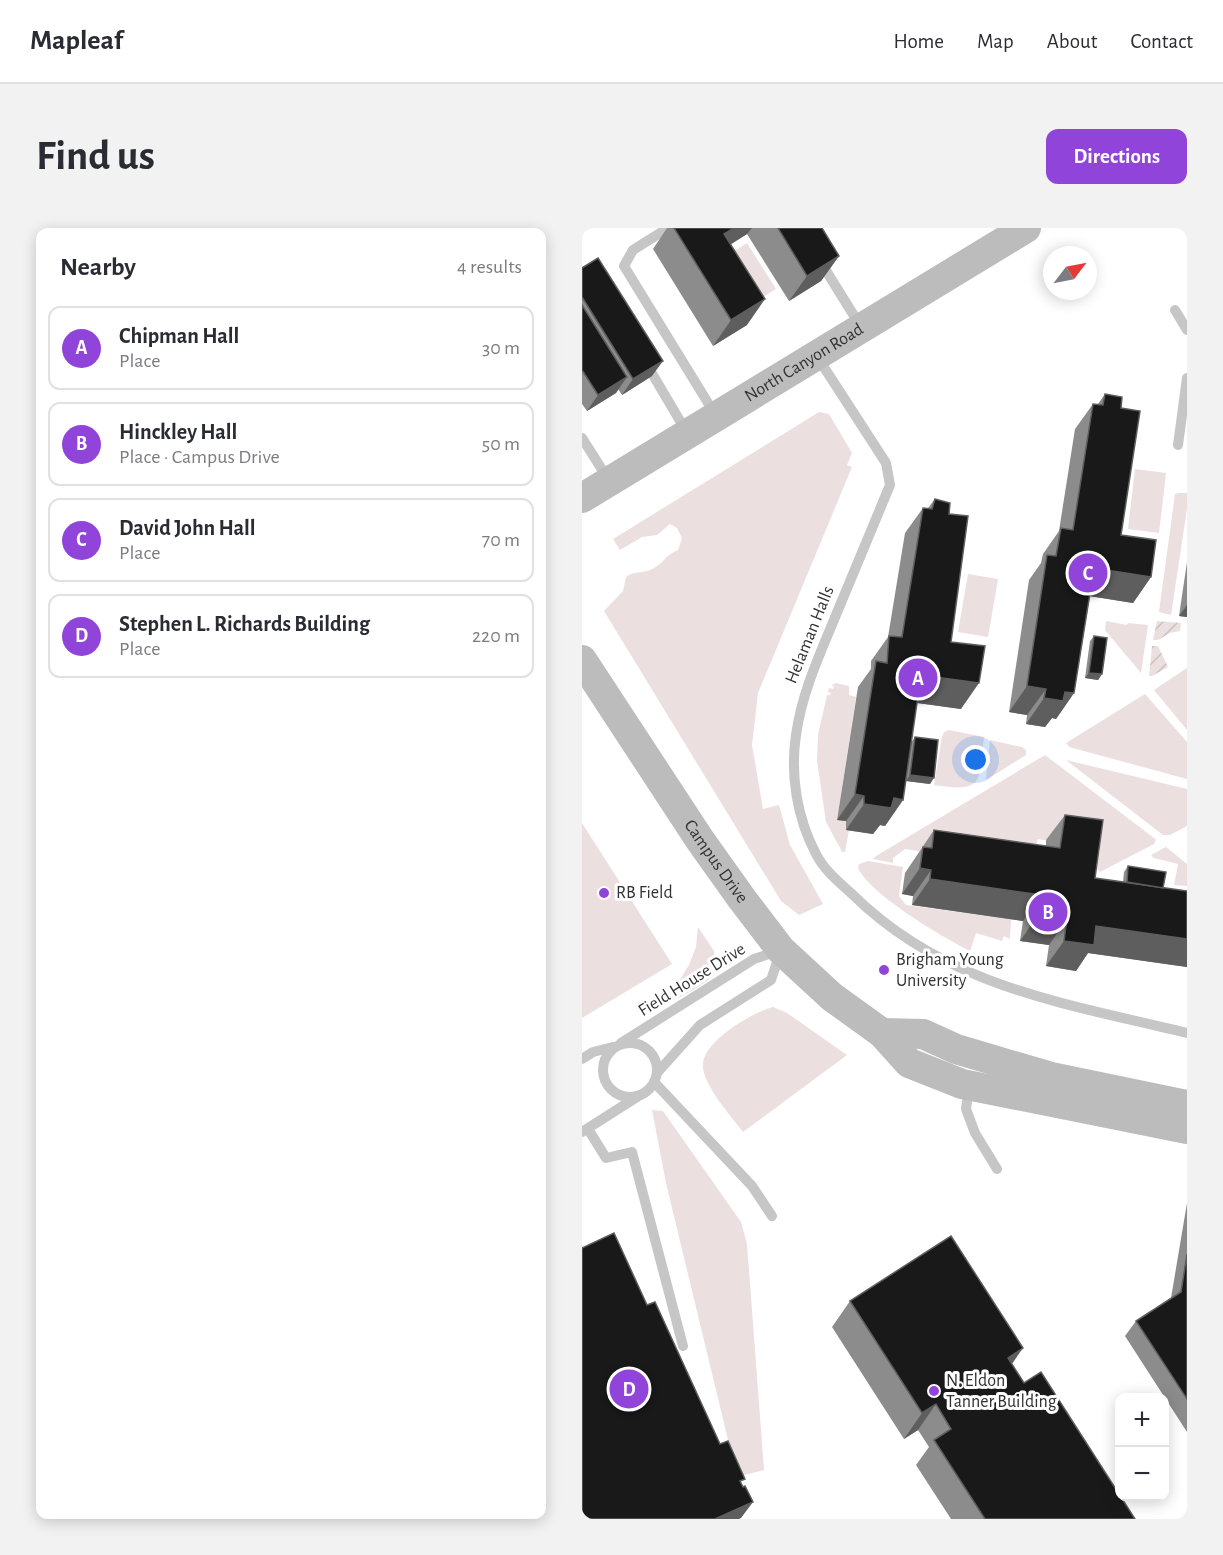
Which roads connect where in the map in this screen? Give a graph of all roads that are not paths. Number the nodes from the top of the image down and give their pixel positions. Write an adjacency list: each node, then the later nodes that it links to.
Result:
1 (668, 228): 10 (lane)
2 (1026, 228): 5 (main road, North Canyon Road)
3 (816, 255): 5 (lane)
4 (1175, 310): 6 (lane)
5 (861, 328): 8 (main road, North Canyon Road)
6 (1187, 330)
7 (641, 355): 11 (lane)
8 (816, 355): 10 (main road, North Canyon Road); 19 (lane, Helaman Halls)
9 (1187, 378): 13 (lane)
10 (716, 416): 11 (main road, North Canyon Road)
11 (687, 434): 14 (main road, North Canyon Road)
12 (582, 438): 14 (lane)
13 (1178, 445)
14 (609, 482): 15 (main road, North Canyon Road)
15 (582, 498)
16 (582, 660): 17 (main road, Campus Drive)
17 (781, 950): 18 (main road, Campus Drive); 20 (lane, Field House Drive); 22 (lane)
18 (882, 1033): 23 (main road, Campus Drive); 25 (main road)
19 (1187, 1033)
20 (617, 1045): 21 (lane, Field House Drive); 22 (lane); 24 (lane)
21 (582, 1059)
22 (656, 1078): 24 (lane); 29 (lane)
23 (969, 1085): 26 (main road, Campus Drive); 28 (lane)
24 (642, 1094): 27 (lane)
25 (1187, 1105)
26 (1187, 1129)
27 (585, 1130): 30 (lane)
28 (997, 1169)
29 (772, 1216)
30 (683, 1346)

